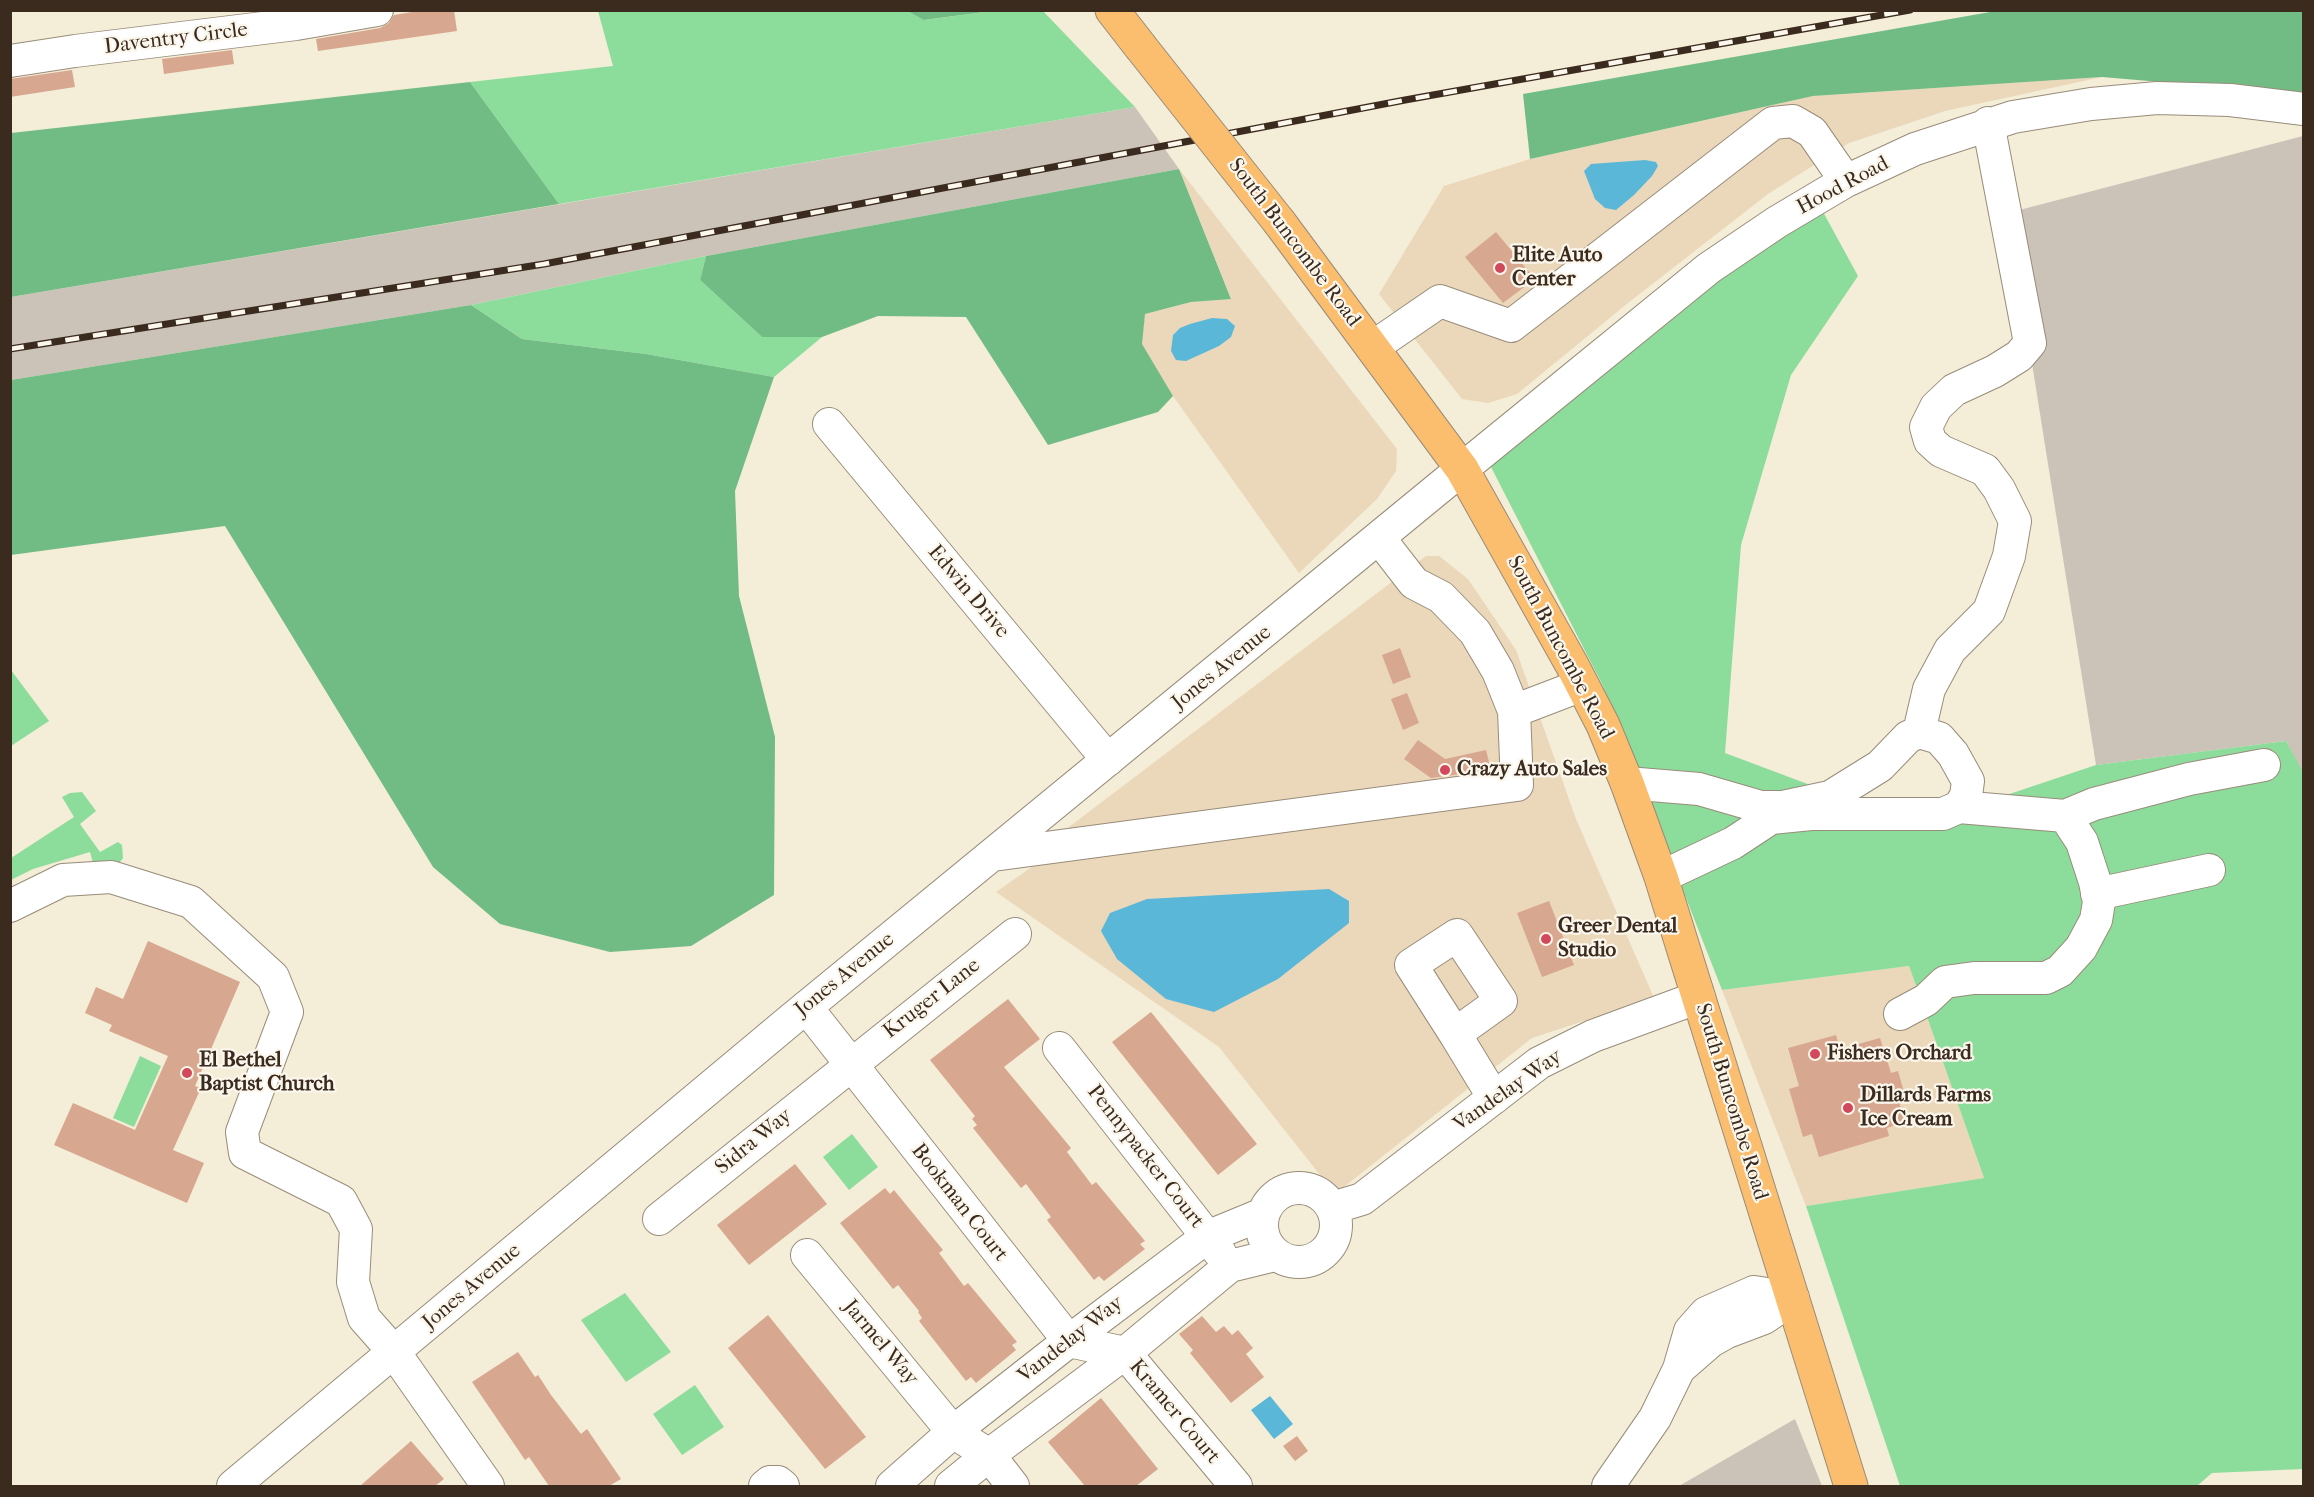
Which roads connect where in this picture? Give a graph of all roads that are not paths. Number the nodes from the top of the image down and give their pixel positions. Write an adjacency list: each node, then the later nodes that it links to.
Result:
1 (376, 10): 3 (street, Daventry Circle)
2 (1112, 10): 8 (main road, South Buncombe Road, bridge)
3 (294, 17): 4 (street, Daventry Circle)
4 (10, 61)
5 (2304, 109): 6 (street, Hood Road)
6 (1988, 123): 7 (street, Hood Road); 14 (street)
7 (1846, 181): 8 (street); 10 (street, Hood Road)
8 (1373, 347): 10 (main road, South Buncombe Road)
9 (829, 424): 15 (street, Edwin Drive)
10 (1462, 469): 11 (street, Jones Avenue); 12 (main road, South Buncombe Road)
11 (1379, 538): 13 (street); 15 (street, Jones Avenue)
12 (1582, 685): 13 (street); 17 (main road, South Buncombe Road)
13 (1514, 711): 21 (street)
14 (1919, 732): 18 (street); 19 (street)
15 (1108, 760): 21 (street, Jones Avenue)
16 (2264, 765): 20 (street)
17 (1627, 783): 19 (street); 23 (main road, South Buncombe Road)
18 (1959, 807): 19 (street); 20 (street)
19 (1784, 812): 23 (street)
20 (2065, 816): 24 (street)
21 (993, 855): 28 (street, Jones Avenue)
22 (2209, 870): 24 (street)
23 (1661, 877): 27 (main road, South Buncombe Road)
24 (2097, 894): 29 (street)
25 (10, 906): 43 (street)
26 (1015, 934): 32 (street, Kruger Lane)
27 (1699, 997): 33 (street, Vandelay Way); 41 (main road, South Buncombe Road)
28 (806, 1007): 32 (street, Bookman Court); 43 (street, Jones Avenue)
29 (1900, 1014)
30 (1455, 1034): 33 (street)
31 (1059, 1048): 37 (street, Pennypacker Court)
32 (850, 1065): 36 (street, Sidra Way); 42 (street, Bookman Court)
33 (1494, 1098): 34 (street, Vandelay Way)
34 (1332, 1208): 35 (street); 38 (street)
35 (1263, 1214): 37 (street, Vandelay Way); 38 (street)
36 (659, 1219)
37 (1207, 1237): 40 (street, Pennypacker Court); 42 (street, Vandelay Way)
38 (1275, 1254): 40 (street, Vandelay Way)
39 (807, 1255): 45 (street, Jarmel Way)
40 (1230, 1266): 44 (street, Vandelay Way)
41 (1792, 1298): 55 (street); 56 (main road, South Buncombe Road)
42 (1069, 1341): 44 (street, Kramer Court); 45 (street, Vandelay Way)
43 (394, 1352): 47 (street, Jones Avenue); 48 (street)
44 (1125, 1353): 46 (street, Vandelay Way); 54 (street, Kramer Court)
45 (954, 1432): 46 (street, Jarmel Way); 51 (street, Vandelay Way)
46 (989, 1455): 52 (street, Vandelay Way); 53 (street, Jarmel Way)
47 (233, 1486)
48 (488, 1486)
49 (765, 1486): 50 (street)
50 (783, 1486)
51 (892, 1486)
52 (951, 1486)
53 (1013, 1486)
54 (1236, 1486)
55 (1608, 1486)
56 (1851, 1486)

